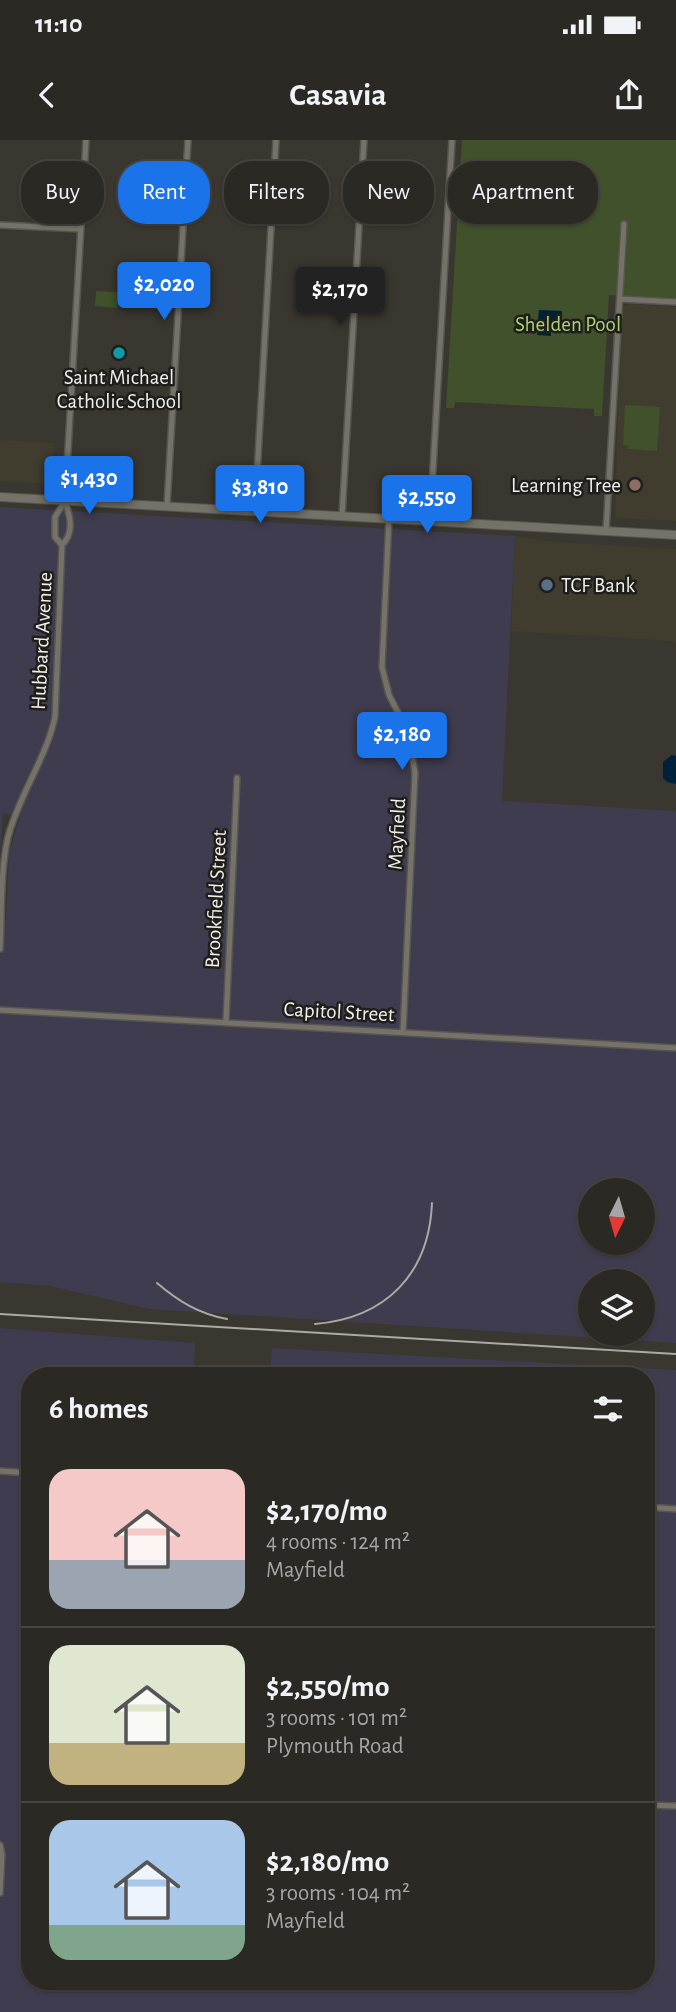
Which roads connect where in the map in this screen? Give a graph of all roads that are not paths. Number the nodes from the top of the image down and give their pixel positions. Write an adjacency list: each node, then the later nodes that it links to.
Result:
1 (86, 140): 8 (street)
2 (188, 140): 13 (street)
3 (276, 140): 14 (street)
4 (364, 140): 15 (street)
5 (452, 140): 17 (street)
6 (0, 225): 8 (street)
7 (624, 225): 9 (street)
8 (81, 229): 12 (street)
9 (620, 299): 10 (street); 18 (street)
10 (676, 302)
11 (0, 497): 12 (main road)
12 (65, 500): 13 (main road); 20 (street, Hubbard Avenue); 20 (street, Hubbard Avenue)
13 (167, 506): 14 (main road)
14 (255, 510): 15 (main road)
15 (342, 516): 16 (main road)
16 (389, 518): 17 (main road); 25 (street, Mayfield)
17 (430, 521): 18 (main road)
18 (606, 531): 19 (main road)
19 (676, 534)
20 (62, 545): 22 (street, Hubbard Avenue)
21 (237, 778): 24 (street, Brookfield Street)
22 (0, 949)
23 (0, 1010): 24 (street, Capitol Street)
24 (226, 1021): 25 (street, Capitol Street)
25 (403, 1032): 26 (street, Capitol Street)
26 (676, 1048)
27 (0, 1471): 28 (street)
28 (21, 1472)
29 (655, 1508): 30 (street)
30 (676, 1509)
31 (655, 1805): 32 (street)
32 (676, 1806)
33 (0, 1845): 34 (street)
34 (0, 1893)

